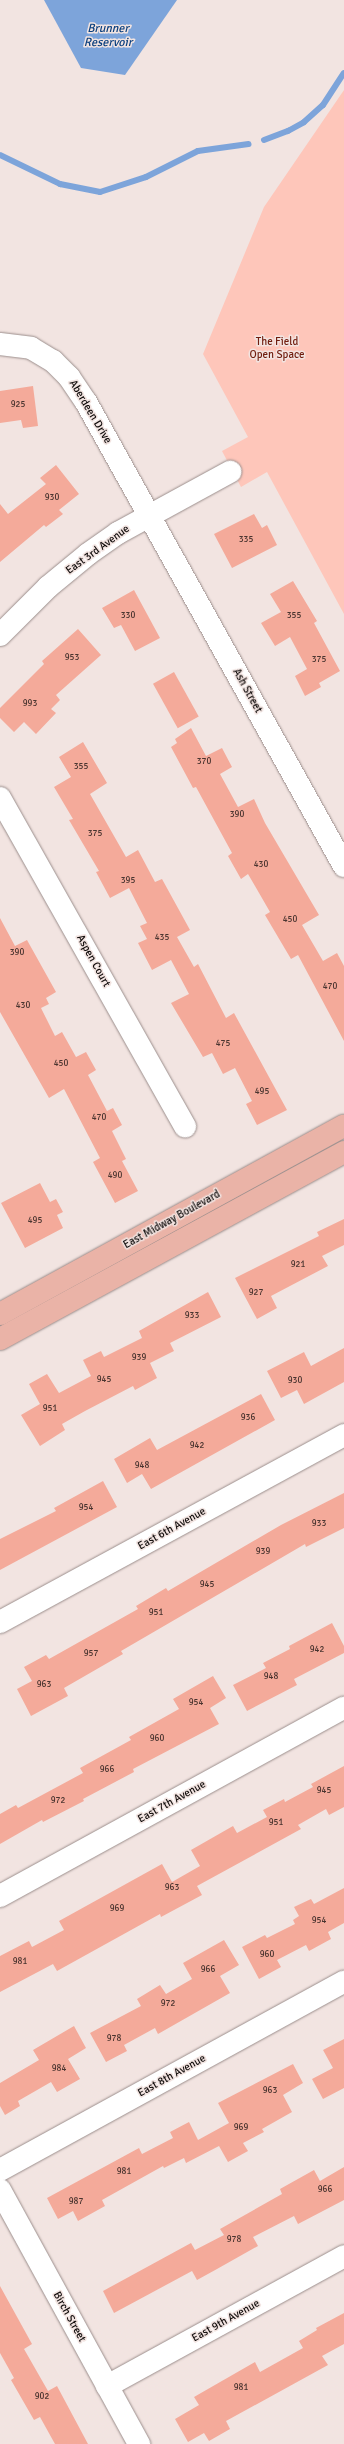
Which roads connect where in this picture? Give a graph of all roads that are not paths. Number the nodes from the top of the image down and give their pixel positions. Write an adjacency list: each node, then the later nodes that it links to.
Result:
1 (0, 344): 3 (street, Aberdeen Drive)
2 (230, 472): 3 (street, East 3rd Avenue)
3 (149, 516): 4 (street, East 3rd Avenue); 6 (street, Ash Street)
4 (0, 635)
5 (0, 798): 7 (street, Aspen Court)
6 (344, 866)
7 (185, 1126)
8 (344, 1126): 10 (main road, East Midway Boulevard)
9 (344, 1152): 11 (main road, East Midway Boulevard)
10 (0, 1314)
11 (0, 1339)
12 (344, 1435): 13 (street, East 6th Avenue)
13 (0, 1622)
14 (344, 1708): 15 (street, East 7th Avenue)
15 (0, 1896)
16 (344, 1982): 17 (street, East 8th Avenue)
17 (0, 2170)
18 (0, 2190): 20 (street, Birch Street)
19 (344, 2256): 20 (street, East 9th Avenue)
20 (107, 2386): 21 (street, Birch Street)
21 (139, 2444)

